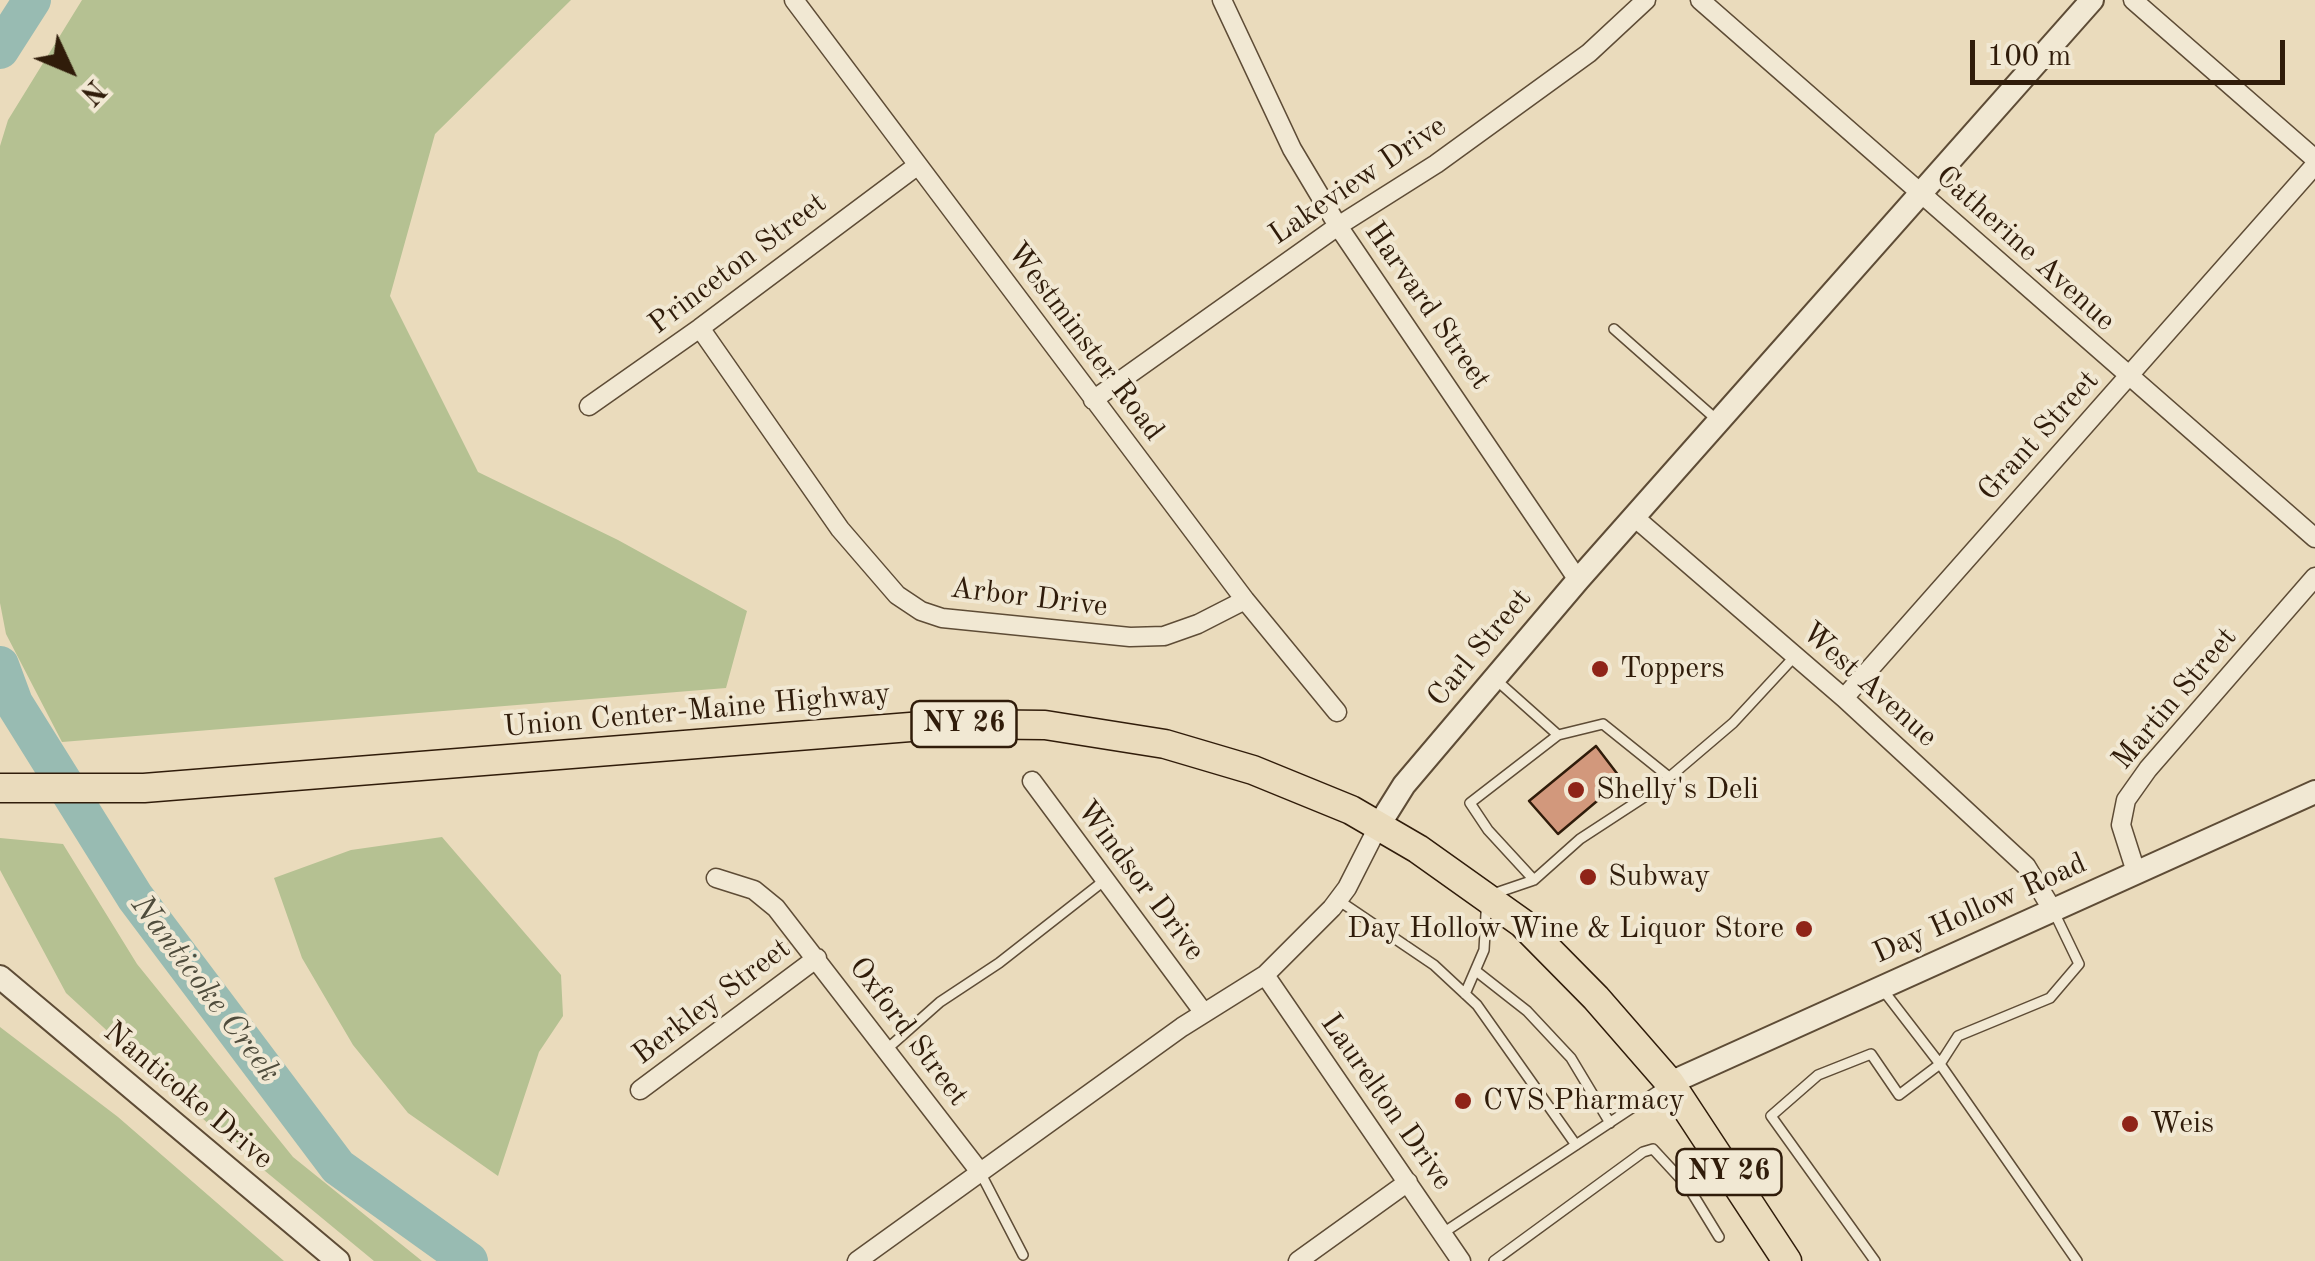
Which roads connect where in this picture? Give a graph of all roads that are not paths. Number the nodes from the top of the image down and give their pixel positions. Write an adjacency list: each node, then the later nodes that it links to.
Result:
1 (794, 0): 8 (street, Westminster Road)
2 (1222, 0): 10 (street, Harvard Street)
3 (1646, 0): 10 (street, Lakeview Drive)
4 (1700, 0): 9 (street, Catherine Avenue)
5 (2092, 0): 9 (street, Carl Street)
6 (2134, 0): 7 (street)
7 (2315, 162): 13 (street, Grant Street)
8 (918, 164): 11 (street, Princeton Street); 14 (street, Westminster Road)
9 (1920, 193): 13 (street, Catherine Avenue); 16 (street, Carl Street)
10 (1338, 226): 14 (street, Lakeview Drive); 20 (street, Harvard Street)
11 (700, 328): 15 (street, Princeton Street); 21 (street, Arbor Drive)
12 (1614, 329): 16 (lane)
13 (2128, 377): 18 (street, Catherine Avenue); 24 (street, Grant Street)
14 (1094, 400): 21 (street, Westminster Road)
15 (589, 406)
16 (1718, 420): 17 (street, Carl Street)
17 (1633, 516): 20 (street, Carl Street); 22 (street, West Avenue)
18 (2315, 538)
19 (2315, 577): 32 (street, Martin Street)
20 (1578, 580): 23 (street, Carl Street)
21 (1245, 600): 25 (street, Westminster Road)
22 (1795, 656): 24 (street, West Avenue); 27 (lane)
23 (1494, 678): 26 (lane); 31 (street, Carl Street)
24 (1844, 698): 38 (street, West Avenue)
25 (1337, 712)
26 (1558, 735): 27 (lane); 35 (lane)
27 (1669, 777): 35 (lane)
28 (1032, 781): 34 (street, Windsor Drive)
29 (0, 788): 31 (main road, Union Center-Maine Highway / NY 26)
30 (2315, 792): 32 (street, Day Hollow Road)
31 (1379, 825): 36 (main road, Union Center-Maine Highway / NY 26); 37 (street, Carl Street)
32 (2136, 872): 38 (street, Day Hollow Road)
33 (716, 878): 39 (street, Oxford Street)
34 (1105, 880): 45 (street, Windsor Drive); 46 (lane)
35 (1534, 880): 36 (lane)
36 (1487, 896): 40 (lane); 48 (main road, Union Center-Maine Highway / NY 26)
37 (1338, 900): 41 (street, Carl Street); 44 (lane)
38 (2052, 909): 43 (street, Day Hollow Road); 47 (lane)
39 (817, 958): 46 (street, Oxford Street); 49 (street, Berkley Street)
40 (1476, 971): 44 (lane); 50 (lane)
41 (1265, 975): 45 (street, Carl Street); 54 (street, Laurelton Drive)
42 (0, 977): 60 (street, Nanticoke Drive)
43 (1880, 986): 47 (lane); 48 (street, Day Hollow Road)
44 (1465, 994): 51 (lane)
45 (1204, 1013): 53 (street, Carl Street)
46 (887, 1049): 53 (street, Oxford Street)
47 (1940, 1064): 65 (lane); 66 (lane)
48 (1670, 1082): 50 (lane); 52 (main road, Union Center-Maine Highway / NY 26)
49 (640, 1090)
50 (1610, 1123): 51 (lane)
51 (1576, 1145): 56 (lane)
52 (1722, 1162): 55 (lane); 59 (main road, Union Center-Maine Highway / NY 26)
53 (980, 1172): 58 (lane, Oxford Street); 61 (street, Carl Street)
54 (1408, 1182): 56 (street, Laurelton Drive); 62 (street)
55 (1689, 1188): 57 (lane); 64 (lane)
56 (1442, 1234): 63 (street, Laurelton Drive)
57 (1719, 1237)
58 (1023, 1255)
59 (1783, 1260)
60 (338, 1261)
61 (857, 1261)
62 (1298, 1261)
63 (1461, 1261)
64 (1494, 1261)
65 (1876, 1261)
66 (2077, 1261)

